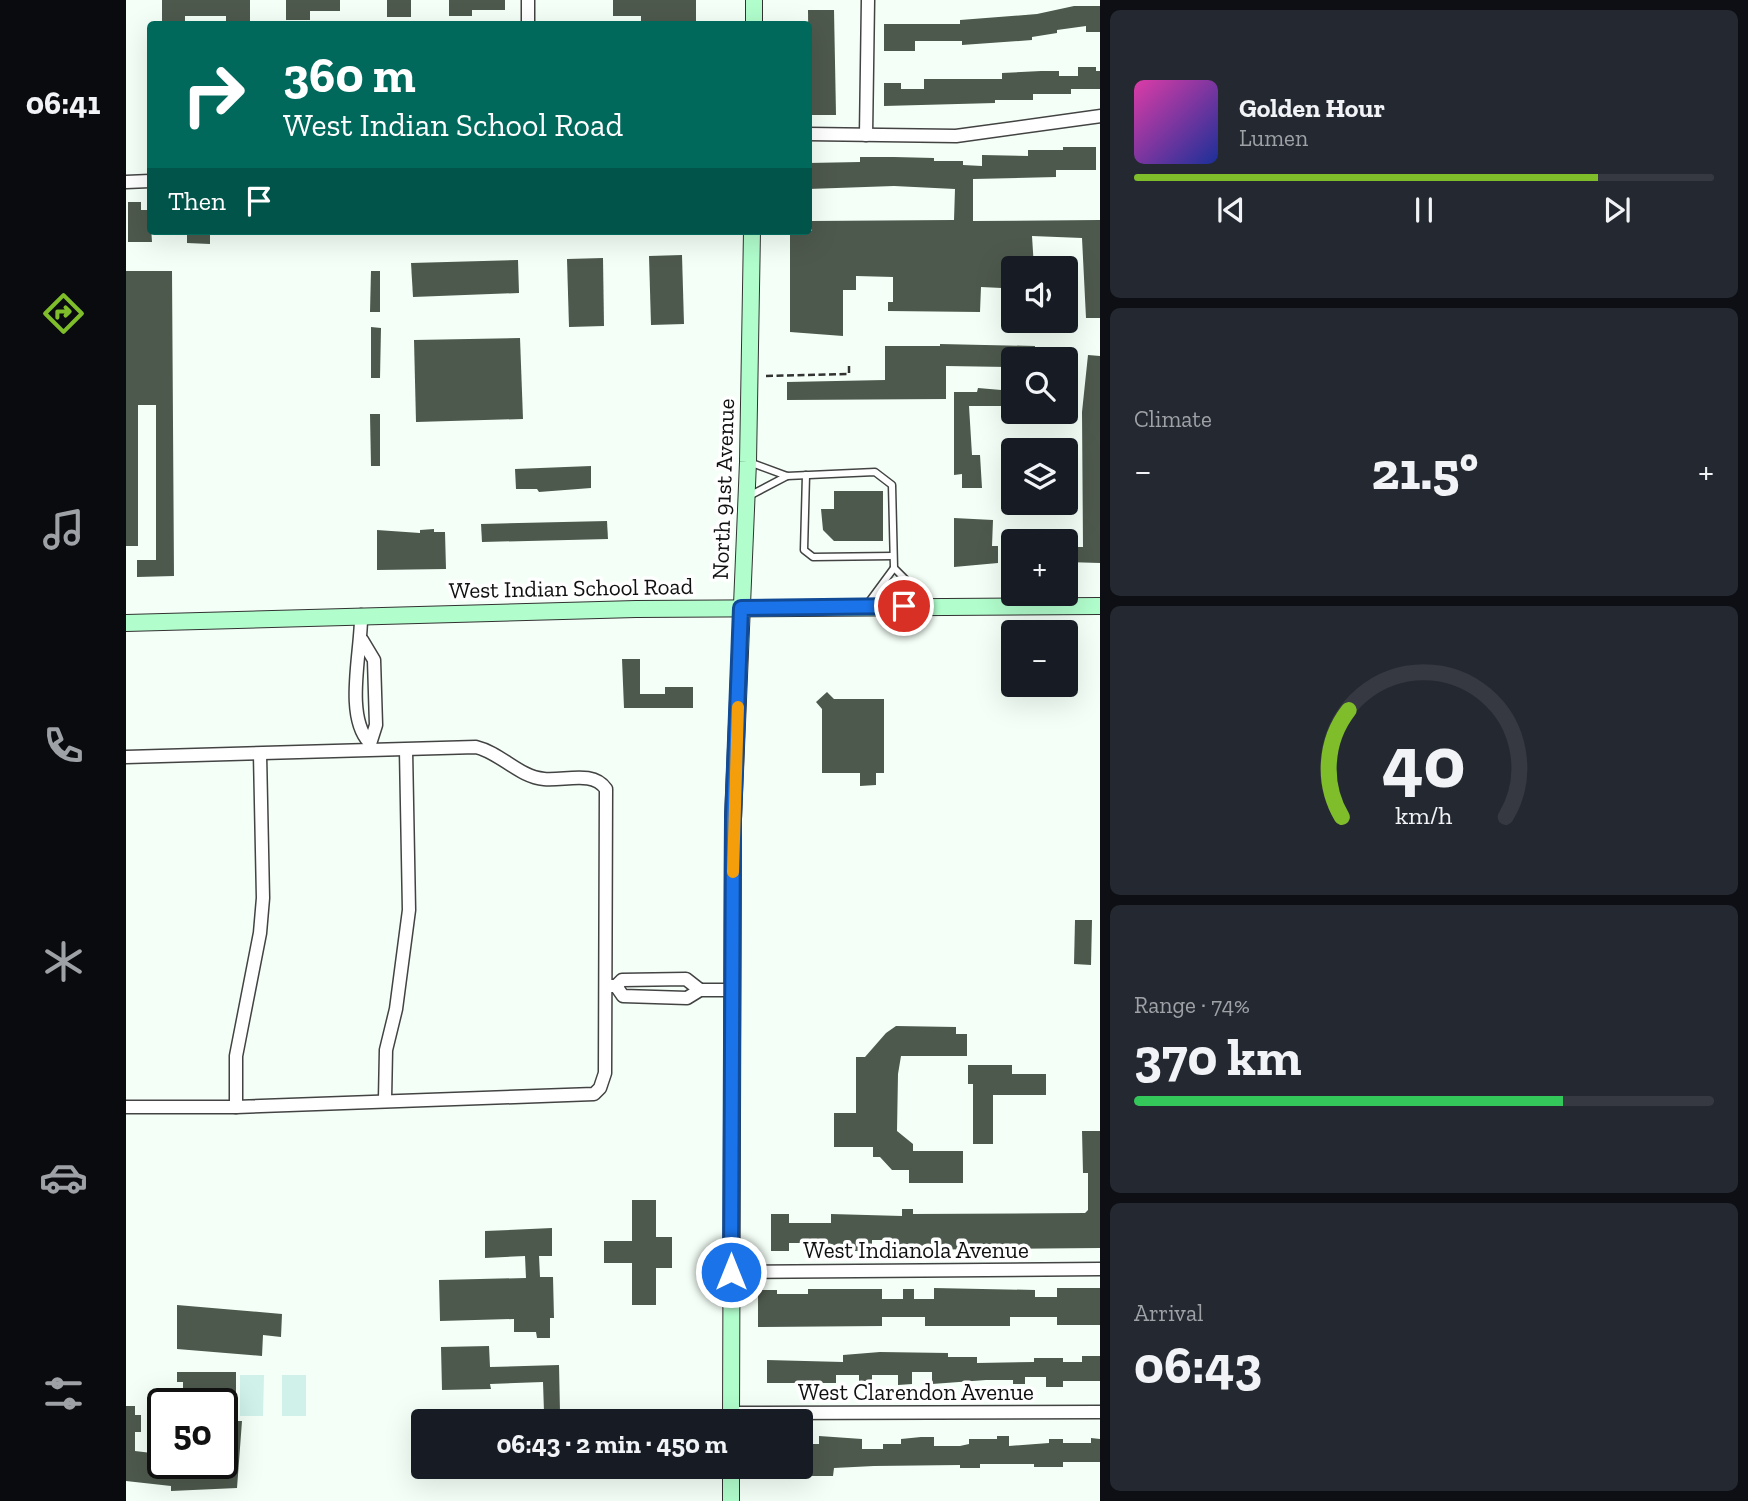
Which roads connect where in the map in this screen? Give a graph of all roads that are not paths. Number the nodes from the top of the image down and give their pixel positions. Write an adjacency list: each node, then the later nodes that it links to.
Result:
1 (528, 0): 4 (street)
2 (754, 0): 5 (main road)
3 (867, 0): 8 (street)
4 (528, 21)
5 (754, 21)
6 (1100, 116): 8 (street)
7 (812, 134): 8 (street)
8 (866, 135)
9 (147, 181): 10 (street)
10 (126, 182)
11 (752, 235): 12 (main road, North 91st Avenue)
12 (748, 462): 14 (lane); 15 (main road, North 91st Avenue)
13 (806, 475): 14 (lane); 16 (lane); 16 (lane)
14 (787, 476): 15 (lane)
15 (746, 498): 21 (main road, North 91st Avenue)
16 (893, 556): 17 (lane)
17 (894, 568): 18 (lane); 20 (lane)
18 (931, 605): 19 (main road, West Indian School Road); 20 (main road, West Indian School Road)
19 (1100, 606)
20 (865, 607): 21 (main road, West Indian School Road)
21 (741, 608): 22 (main road, West Indian School Road); 32 (main road, North 91st Avenue)
22 (361, 615): 23 (main road, West Indian School Road); 24 (street)
23 (126, 623)
24 (362, 640): 25 (street); 26 (street)
25 (375, 692): 26 (street); 27 (street)
26 (358, 693): 27 (street)
27 (369, 746): 28 (street); 29 (street)
28 (406, 750): 31 (street); 33 (street)
29 (260, 754): 30 (street); 35 (street)
30 (126, 757)
31 (610, 986): 32 (street); 33 (street)
32 (732, 990): 37 (main road, North 91st Avenue)
33 (385, 1099): 35 (street)
34 (126, 1107): 35 (street)
35 (236, 1107)
36 (1100, 1269): 37 (street, West Indianola Avenue)
37 (731, 1272): 38 (main road, North 91st Avenue)
38 (731, 1409)
39 (1100, 1412): 40 (street, West Clarendon Avenue)
40 (813, 1416)
41 (731, 1479): 42 (main road)
42 (731, 1501)

